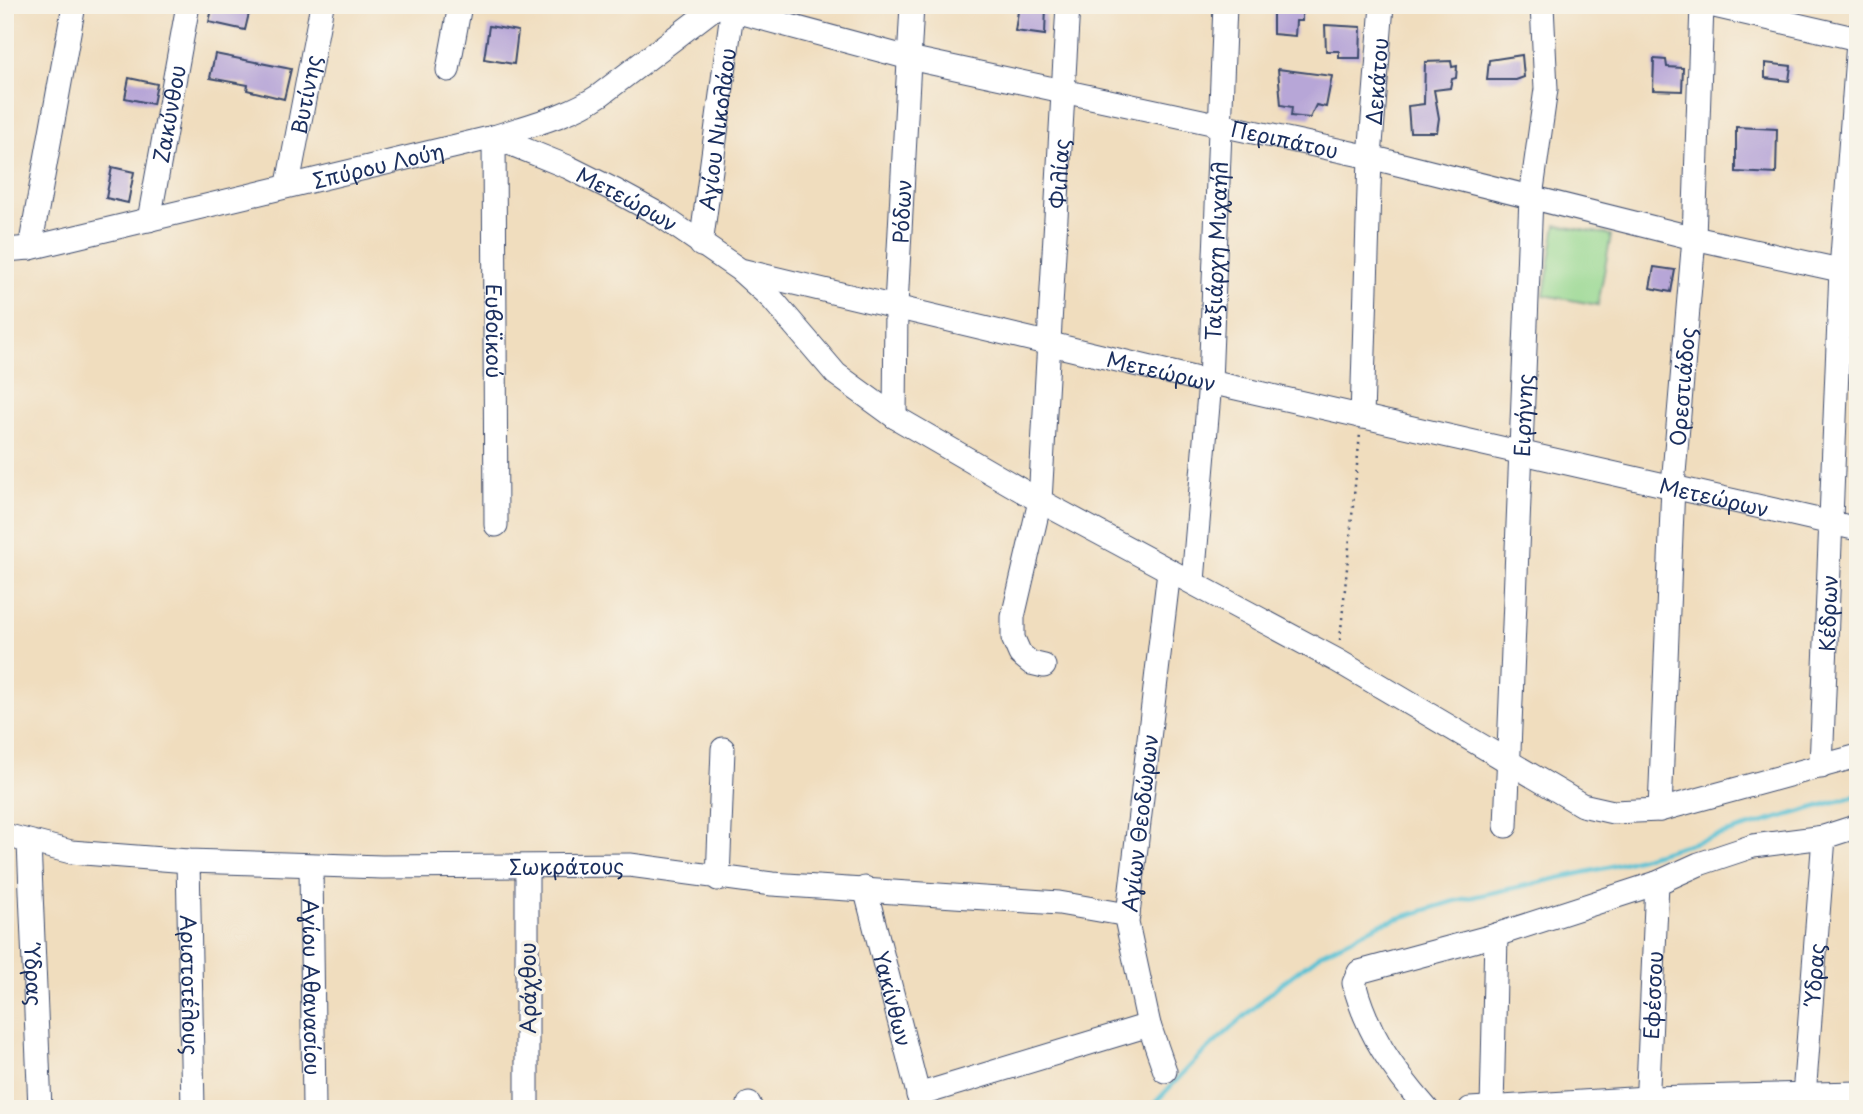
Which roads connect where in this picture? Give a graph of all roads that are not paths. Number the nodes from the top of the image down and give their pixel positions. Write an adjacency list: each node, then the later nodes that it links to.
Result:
1 (74, 5): 25 (street)
2 (188, 5): 22 (street, Ζακύνθου)
3 (322, 5): 20 (street, Βυτίνης)
4 (460, 5): 15 (street)
5 (912, 5): 14 (street, Ρόδων)
6 (1069, 5): 16 (street, Φιλίας)
7 (1225, 5): 17 (street, Ταξιάρχη Μιχαήλ)
8 (1382, 5): 19 (street, Δεκάτου)
9 (1542, 5): 21 (street, Ειρήνης)
10 (1702, 5): 23 (street, Ορεστιάδος)
11 (1710, 5): 13 (street)
12 (719, 7): 14 (street, Περιπάτου); 18 (street, Σπύρου Λούη); 24 (street, Αγίου Νικολάου)
13 (1858, 40): 28 (street, Κέδρων)
14 (909, 58): 16 (street, Περιπάτου); 29 (street, Ρόδων)
15 (448, 70)
16 (1064, 91): 17 (street, Περιπάτου); 30 (street, Φιλίας)
17 (1220, 123): 19 (street, Περιπάτου); 31 (street, Ταξιάρχη Μιχαήλ)
18 (494, 137): 20 (street, Σπύρου Λούη); 24 (street, Μετεώρων); 38 (street, Ευβοϊκού)
19 (1370, 157): 21 (street, Περιπάτου); 33 (street, Δεκάτου)
20 (288, 184): 22 (street, Σπύρου Λούη)
21 (1531, 197): 23 (street, Περιπάτου); 34 (street, Ειρήνης)
22 (149, 220): 25 (street, Σπύρου Λούη)
23 (1694, 238): 28 (street, Περιπάτου); 35 (street, Ορεστιάδος)
24 (701, 245): 27 (street, Μετεώρων)
25 (30, 248): 26 (street, Σπύρου Λούη)
26 (5, 250)
27 (740, 270): 29 (street, Μετεώρων); 32 (street)
28 (1849, 272): 37 (street, Κέδρων)
29 (895, 306): 30 (street, Μετεώρων); 32 (street, Ρόδων)
30 (1049, 344): 31 (street, Μετεώρων); 36 (street, Φιλίας)
31 (1210, 382): 33 (street, Μετεώρων); 41 (street, Ταξιάρχη Μιχαήλ)
32 (895, 417): 36 (street)
33 (1362, 417): 34 (street, Μετεώρων)
34 (1518, 454): 35 (street, Μετεώρων); 45 (street, Ειρήνης)
35 (1673, 485): 37 (street, Μετεώρων); 47 (street, Ορεστιάδος)
36 (1040, 501): 40 (street); 42 (street, Φιλίας)
37 (1832, 522): 39 (street, Μετεώρων); 46 (street, Κέδρων)
38 (496, 525)
39 (1858, 529)
40 (1169, 571): 41 (street); 59 (street, Αγίων Θεοδώρων)
41 (1193, 581): 45 (street)
42 (1044, 666)
43 (723, 748): 56 (street)
44 (1858, 757): 46 (street)
45 (1507, 759): 47 (street); 48 (street, Ειρήνης)
46 (1822, 767): 47 (street)
47 (1660, 810)
48 (1506, 826)
49 (1858, 826): 51 (street)
50 (5, 835): 52 (street, Σωκράτους)
51 (1824, 837): 57 (street); 66 (street, Ύδρας)
52 (29, 843): 53 (street, Σωκράτους); 68 (street, Ύδρας)
53 (187, 862): 54 (street, Σωκράτους); 69 (street, Αριστοτέλους)
54 (311, 866): 55 (street, Σωκράτους); 70 (street, Αγίου Αθανασίου)
55 (527, 867): 56 (street, Σωκράτους); 71 (street, Αράχθου)
56 (718, 878): 58 (street, Σωκράτους)
57 (1657, 883): 60 (street); 65 (street, Εφέσσου)
58 (865, 888): 59 (street, Σωκράτους); 64 (street, Υακίνθων)
59 (1128, 915): 61 (street, Αγίων Θεοδώρων)
60 (1496, 935): 67 (street); 72 (street)
61 (1149, 1025): 62 (street, Αγίων Θεοδώρων); 64 (street)
62 (1165, 1071)
63 (1858, 1093): 66 (street)
64 (920, 1102)
65 (1647, 1103): 66 (street); 67 (street)
66 (1803, 1103)
67 (1484, 1108)
68 (40, 1109)
69 (193, 1109)
70 (314, 1109)
71 (527, 1109)
72 (1427, 1109)

